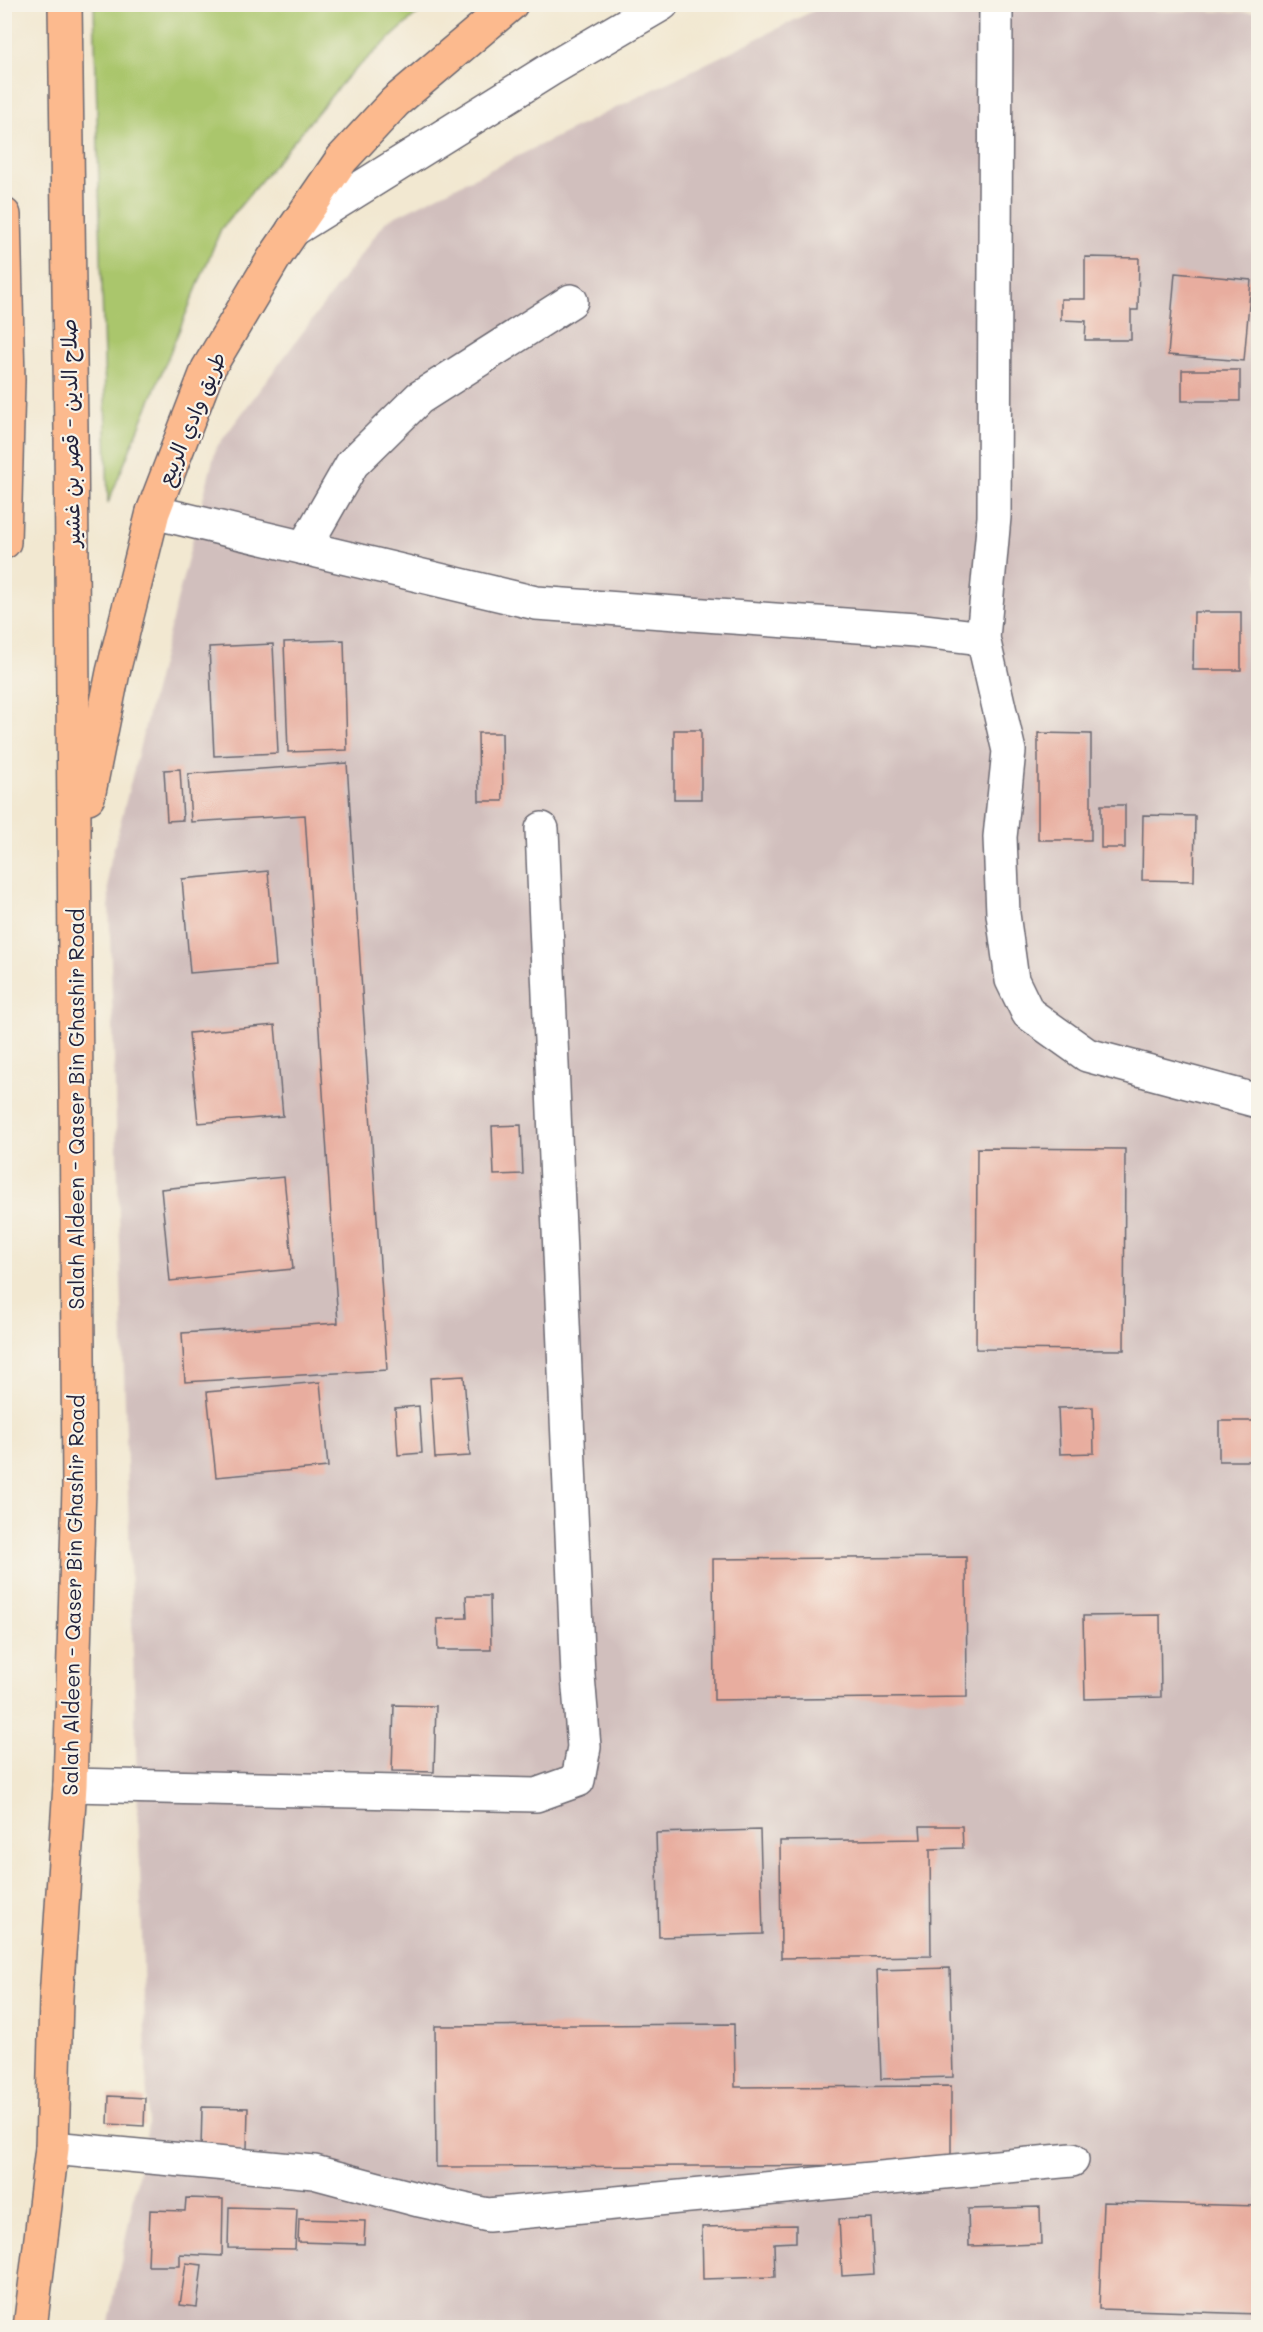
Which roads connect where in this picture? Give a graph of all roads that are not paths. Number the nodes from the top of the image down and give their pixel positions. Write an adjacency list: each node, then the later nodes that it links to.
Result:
1 (65, 4): 13 (highway, صلاح الدين - قصر بن غشير)
2 (511, 4): 6 (highway, طريق وادي الربيع)
3 (662, 4): 6 (street)
4 (996, 4): 11 (street)
5 (4, 215): 9 (highway)
6 (293, 230): 8 (highway, طريق وادي الربيع)
7 (571, 301): 10 (street)
8 (153, 512): 10 (street); 13 (highway, طريق وادي الربيع)
9 (4, 542)
10 (304, 548): 11 (street)
11 (983, 638): 14 (street)
12 (542, 828): 15 (street)
13 (75, 861): 15 (highway, Salah Aldeen - Qaser Bin Ghashir Road)
14 (1258, 1101)
15 (70, 1785): 16 (highway, Salah Aldeen - Qaser Bin Ghashir Road)
16 (52, 2148): 17 (street); 18 (highway, Salah Aldeen - Qaser Bin Ghashir Road)
17 (1072, 2160)
18 (30, 2328)

